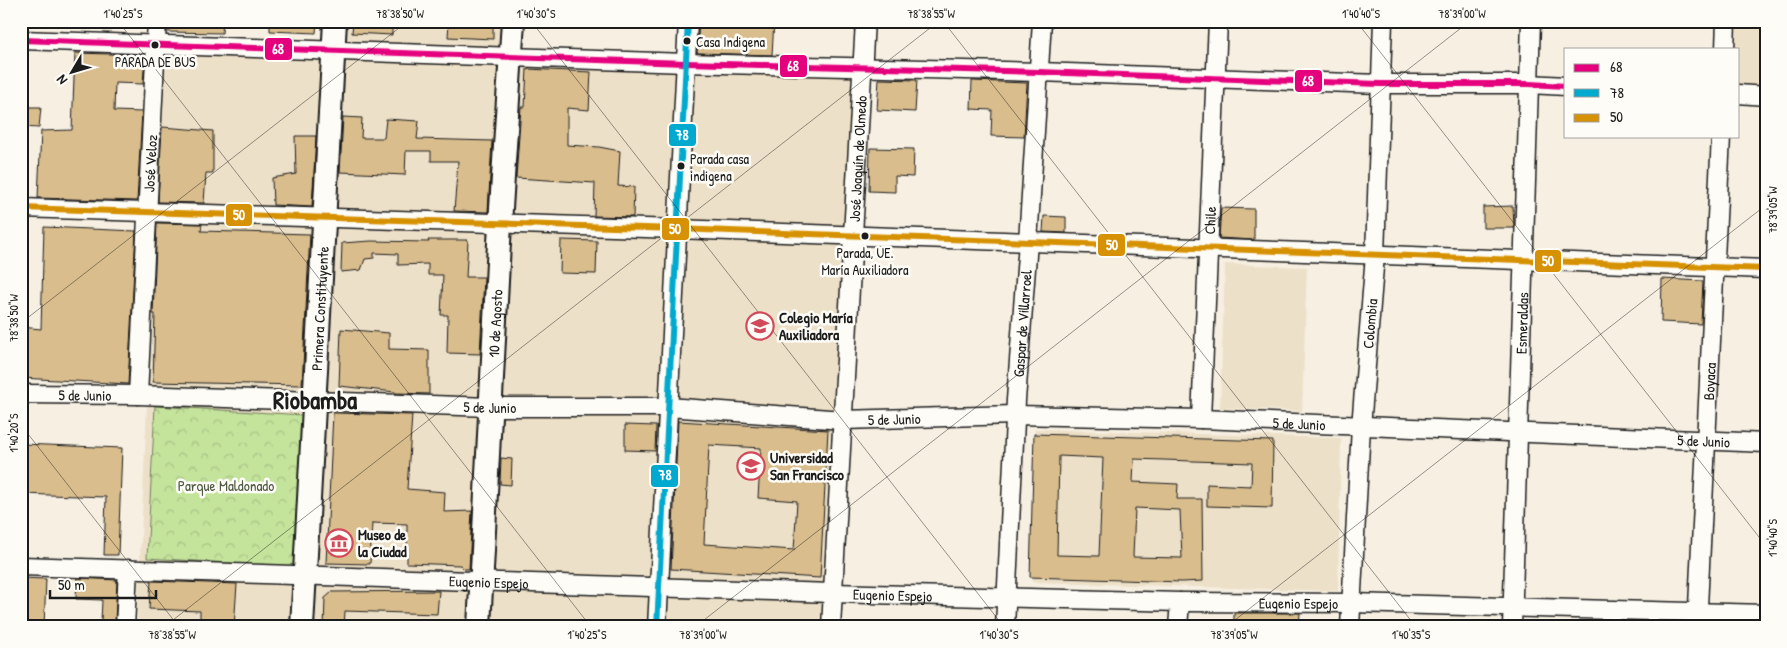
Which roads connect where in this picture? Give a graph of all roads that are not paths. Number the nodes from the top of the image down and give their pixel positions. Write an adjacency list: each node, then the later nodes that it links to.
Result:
1 (157, 21): 12 (street, José Veloz)
2 (335, 21): 14 (main road, Primera Constituyente)
3 (513, 21): 15 (main road, 10 de Agosto)
4 (688, 21): 16 (street)
5 (865, 21): 17 (street, José Joaquín de Olmedo)
6 (1042, 21): 18 (street, Gaspar de Villarroel)
7 (1218, 21): 19 (street, Chile)
8 (1383, 21): 20 (street, Colombia)
9 (1531, 21): 21 (street, Esmeraldas)
10 (1726, 21): 13 (street)
11 (21, 40): 12 (street)
12 (155, 45): 14 (street); 27 (street, José Veloz)
13 (1725, 48)
14 (334, 51): 15 (street); 28 (main road, Primera Constituyente)
15 (512, 58): 16 (street); 29 (main road, 10 de Agosto)
16 (686, 63): 17 (street); 30 (street)
17 (862, 68): 18 (street); 31 (street, José Joaquín de Olmedo)
18 (1039, 72): 19 (street); 32 (street, Gaspar de Villarroel)
19 (1216, 78): 20 (street); 33 (street, Chile)
20 (1380, 84): 21 (street); 34 (street, Colombia)
21 (1529, 84): 22 (street); 35 (street, Esmeraldas)
22 (1564, 86)
23 (1740, 94): 24 (street)
24 (1766, 96)
25 (1721, 138): 36 (street, Boyaca)
26 (21, 208): 27 (street)
27 (147, 211): 28 (street); 39 (street, José Veloz)
28 (325, 218): 29 (street); 40 (main road, Primera Constituyente)
29 (500, 224): 30 (street); 41 (main road, 10 de Agosto)
30 (677, 230): 31 (street); 42 (street)
31 (854, 236): 32 (street); 44 (street, José Joaquín de Olmedo)
32 (1028, 242): 33 (street); 43 (street, Gaspar de Villarroel)
33 (1209, 249): 34 (street); 45 (street, Chile)
34 (1375, 255): 35 (street); 46 (street, Colombia)
35 (1523, 260): 36 (street); 47 (street, Esmeraldas)
36 (1714, 266): 37 (street); 48 (street, Boyaca)
37 (1766, 269)
38 (21, 394): 39 (street, 5 de Junio)
39 (138, 395): 40 (street, 5 de Junio)
40 (315, 400): 41 (street, 5 de Junio); 52 (main road, Primera Constituyente)
41 (490, 407): 42 (street, 5 de Junio); 53 (main road, 10 de Agosto)
42 (668, 407): 44 (street, 5 de Junio); 54 (street)
43 (1015, 415): 44 (street, 5 de Junio); 45 (street, 5 de Junio); 56 (street, Gaspar de Villarroel)
44 (844, 420): 55 (street, José Joaquín de Olmedo)
45 (1201, 420): 46 (street, 5 de Junio)
46 (1361, 427): 47 (street, 5 de Junio); 58 (street, Colombia)
47 (1518, 433): 48 (street, 5 de Junio); 59 (street, Esmeraldas)
48 (1706, 440): 49 (street, 5 de Junio); 61 (street, Boyaca)
49 (1766, 443)
50 (21, 566): 51 (street, Eugenio Espejo)
51 (128, 569): 52 (street, Eugenio Espejo); 62 (street)
52 (306, 576): 53 (street, Eugenio Espejo); 63 (main road, Primera Constituyente)
53 (482, 582): 54 (street, Eugenio Espejo); 64 (main road, 10 de Agosto)
54 (659, 587): 55 (street, Eugenio Espejo); 65 (street)
55 (832, 593): 56 (street, Eugenio Espejo); 66 (street, José Joaquín de Olmedo)
56 (1007, 597): 57 (street, Eugenio Espejo); 67 (street, Gaspar de Villarroel)
57 (1180, 602): 58 (street, Eugenio Espejo); 68 (street)
58 (1351, 603): 59 (street, Eugenio Espejo); 69 (street, Colombia)
59 (1513, 608): 61 (street, Eugenio Espejo); 70 (street, Esmeraldas)
60 (1766, 614): 61 (street, Eugenio Espejo)
61 (1698, 620)
62 (125, 627)
63 (302, 627)
64 (479, 627)
65 (657, 627)
66 (831, 627)
67 (1005, 627)
68 (1178, 627)
69 (1350, 627)
70 (1512, 627)

